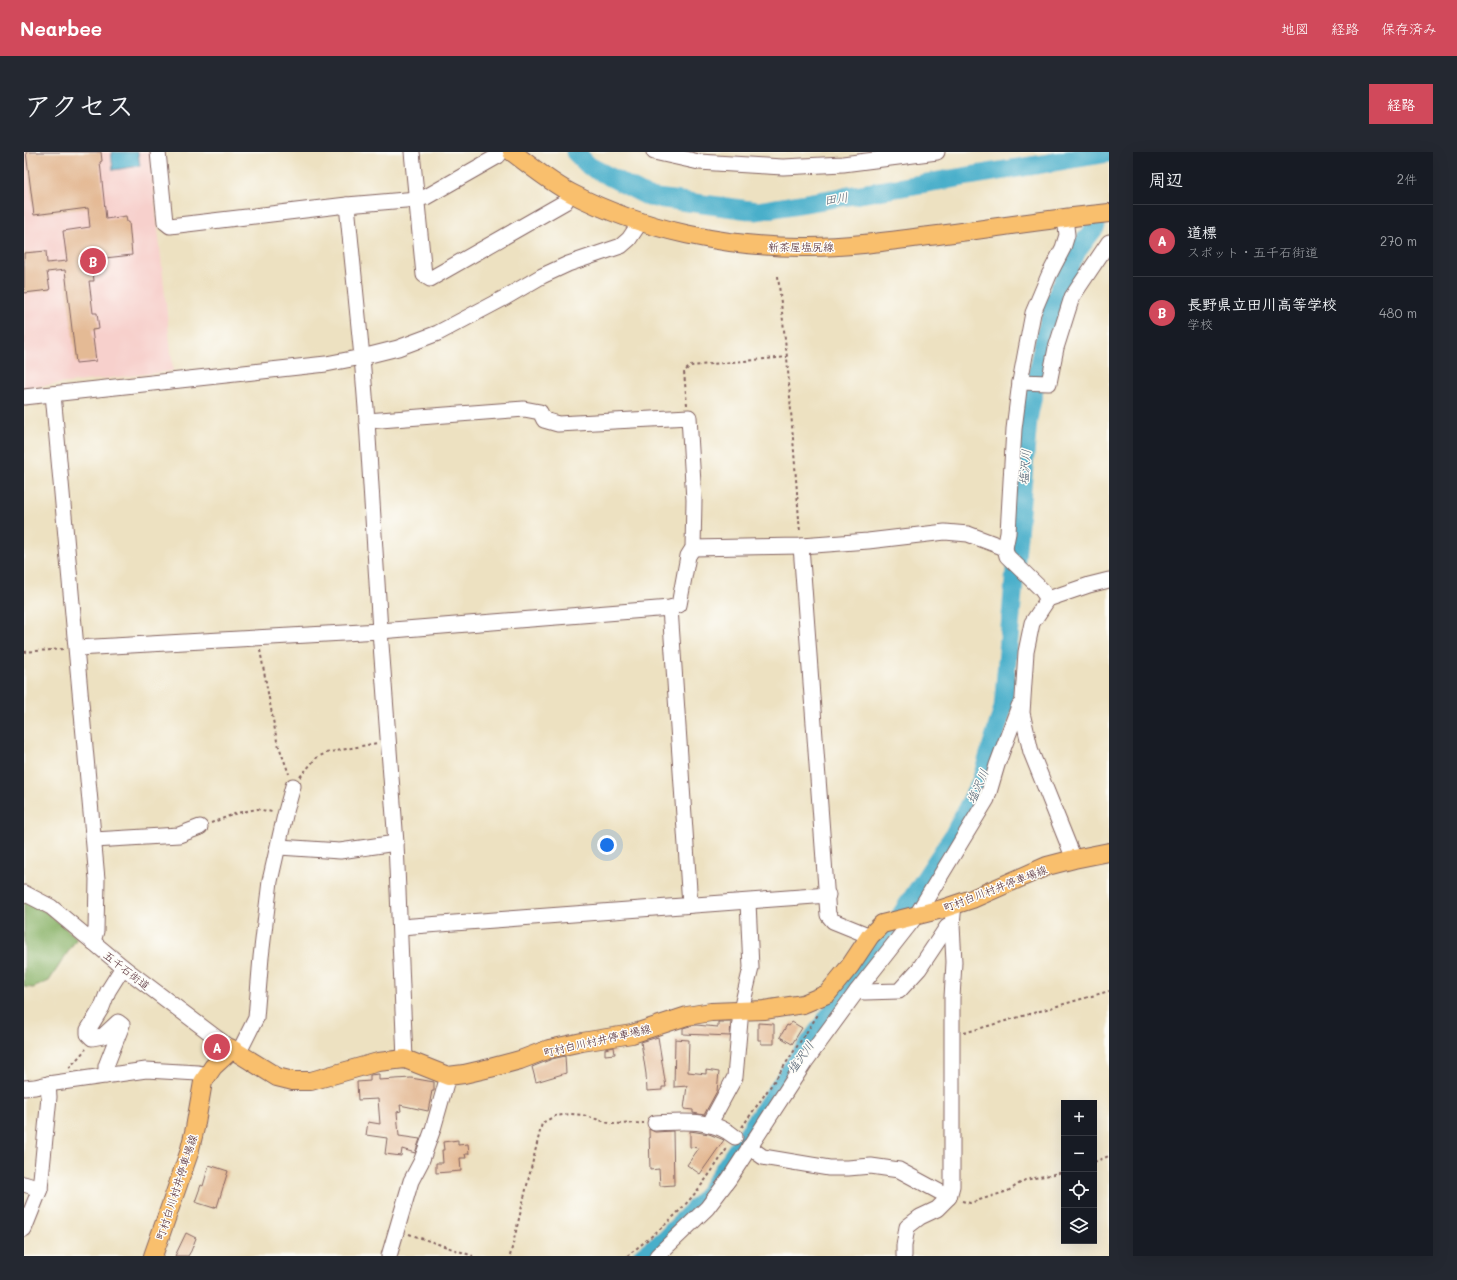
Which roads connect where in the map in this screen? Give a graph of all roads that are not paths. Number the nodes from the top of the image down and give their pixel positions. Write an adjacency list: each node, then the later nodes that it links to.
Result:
1 (158, 152): 10 (street)
2 (412, 152): 9 (street)
3 (501, 152): 9 (street)
4 (512, 152): 8 (main road, 新茶屋塩尻線)
5 (654, 152): 7 (street)
6 (937, 152): 7 (street)
7 (867, 156)
8 (570, 193): 9 (street); 13 (main road, 新茶屋塩尻線)
9 (417, 199): 10 (street)
10 (346, 205): 15 (street)
11 (1109, 212): 12 (main road, 新茶屋塩尻線)
12 (1066, 218): 13 (main road, 新茶屋塩尻線); 16 (street)
13 (641, 221): 15 (street)
14 (1109, 242): 16 (street)
15 (362, 357): 17 (street); 19 (street)
16 (1020, 382): 22 (street)
17 (53, 394): 18 (street); 27 (street)
18 (24, 397)
19 (367, 421): 21 (street); 26 (street)
20 (801, 546): 21 (street); 22 (street); 37 (street)
21 (693, 548): 25 (street)
22 (1006, 552): 24 (street)
23 (1109, 580): 24 (street)
24 (1044, 594): 28 (street)
25 (670, 608): 26 (street); 40 (street)
26 (380, 631): 27 (street); 32 (street)
27 (77, 648): 31 (street)
28 (1022, 703): 35 (street); 41 (street)
29 (294, 786): 33 (street)
30 (200, 826): 31 (street)
31 (94, 840): 45 (street)
32 (396, 843): 33 (street); 43 (street)
33 (279, 847): 49 (street)
34 (1109, 852): 35 (main road, 町村白川村井停車場線)
35 (1074, 859): 39 (main road, 町村白川村井停車場線)
36 (24, 892): 45 (street, 五千石街道)
37 (828, 895): 38 (street); 44 (street)
38 (748, 902): 40 (street); 48 (street)
39 (954, 904): 41 (main road, 町村白川村井停車場線); 42 (street)
40 (690, 905): 43 (street)
41 (914, 916): 44 (main road, 町村白川村井停車場線); 47 (street)
42 (952, 925): 47 (street); 62 (street)
43 (400, 927): 50 (street)
44 (870, 936): 48 (main road, 町村白川村井停車場線)
45 (93, 942): 46 (street, 五千石街道)
46 (123, 967): 49 (street, 五千石街道); 52 (street)
47 (857, 991): 59 (street)
48 (741, 1010): 53 (main road, 町村白川村井停車場線); 57 (street)
49 (234, 1051): 50 (main road, 町村白川村井停車場線); 51 (main road)
50 (405, 1059): 53 (main road, 町村白川村井停車場線)
51 (206, 1075): 52 (street); 64 (main road, 町村白川村井停車場線)
52 (106, 1076): 54 (street)
53 (448, 1076): 65 (street)
54 (51, 1084): 55 (street); 61 (street)
55 (24, 1088)
56 (655, 1123): 57 (street)
57 (709, 1125): 58 (street)
58 (735, 1137)
59 (749, 1147): 62 (street); 66 (street)
60 (24, 1184): 61 (street)
61 (40, 1189): 63 (street)
62 (949, 1197): 67 (street)
63 (24, 1229)
64 (153, 1256)
65 (389, 1256)
66 (657, 1256)
67 (904, 1256)

